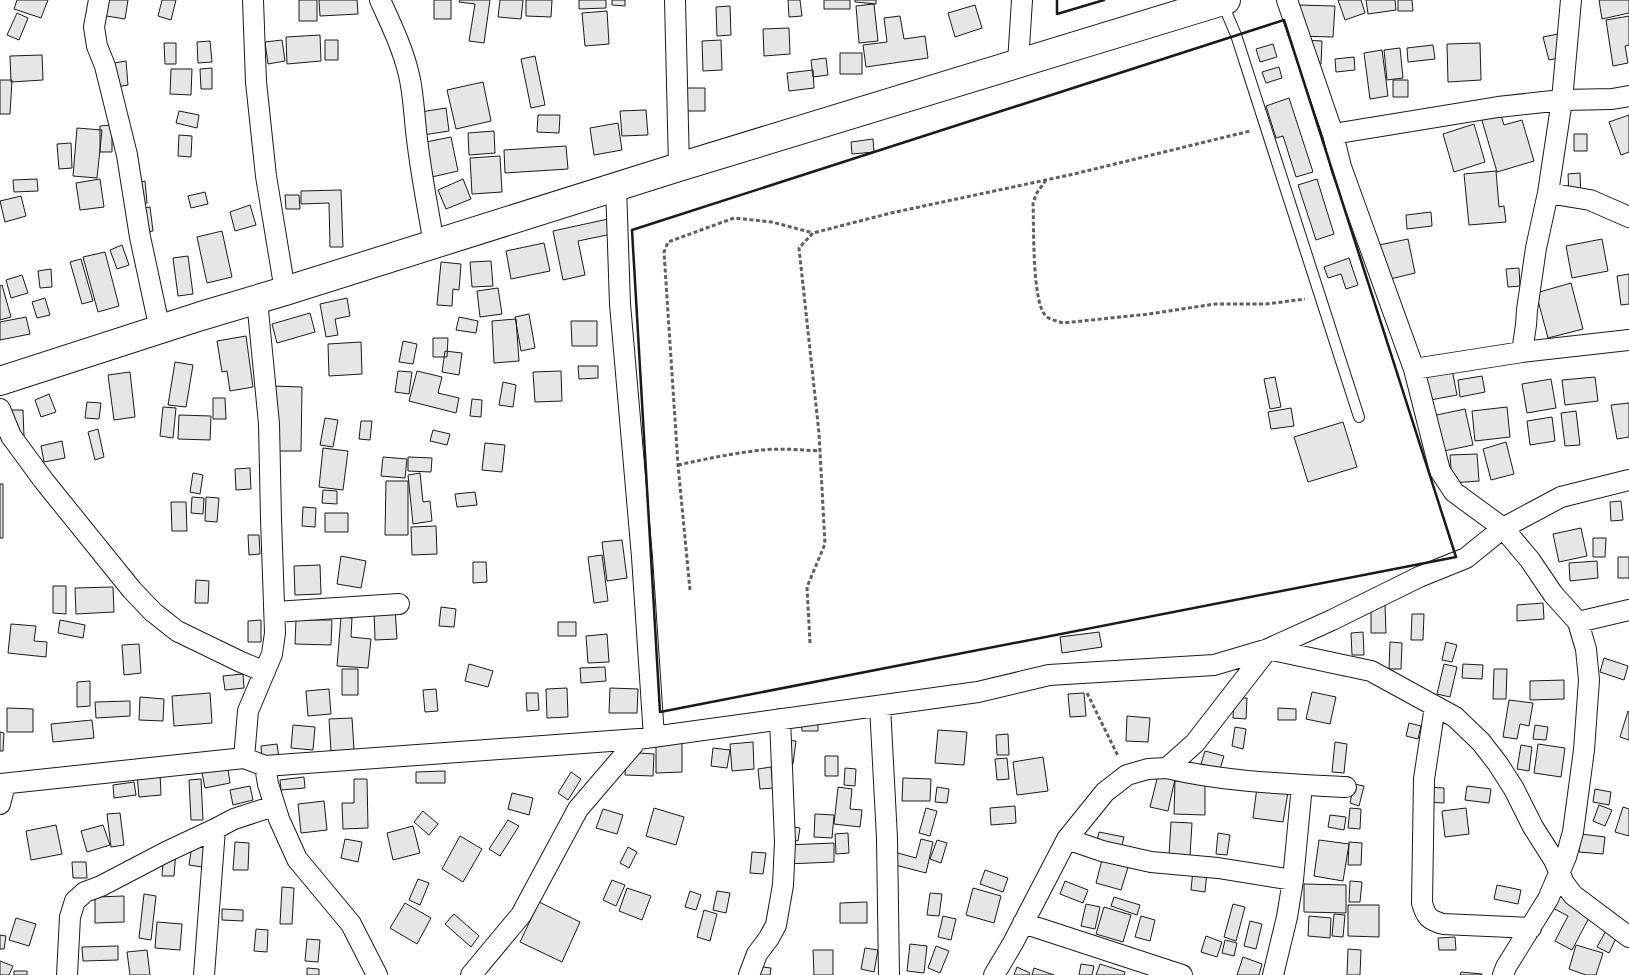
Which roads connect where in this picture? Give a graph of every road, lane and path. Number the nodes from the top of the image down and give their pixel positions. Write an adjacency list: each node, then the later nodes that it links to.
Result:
1 (99, 0): 24 (street)
2 (253, 0): 21 (street)
3 (380, 0): 20 (street)
4 (675, 0): 14 (street)
5 (1022, 0): 9 (street)
6 (1287, 0): 13 (street)
7 (1571, 0): 11 (street)
8 (1224, 1): 9 (street); 12 (lane)
9 (1018, 63): 14 (street)
10 (1629, 96): 11 (street)
11 (1562, 100): 13 (street); 17 (street)
12 (1265, 127): 15 (path); 22 (lane)
13 (1333, 134): 27 (street)
14 (679, 167): 16 (street)
15 (1046, 179): 19 (path); 22 (path)
16 (616, 187): 20 (street); 47 (street)
17 (1548, 193): 18 (street); 26 (street)
18 (1629, 217)
19 (813, 233): 31 (path); 32 (path)
20 (434, 244): 21 (street)
21 (285, 291): 23 (street)
22 (1320, 297): 30 (lane)
23 (256, 300): 24 (street); 38 (street)
24 (160, 330): 28 (street)
25 (1629, 340): 26 (street)
26 (1522, 352): 27 (street)
27 (1414, 368): 34 (street)
28 (0, 381)
29 (0, 409): 42 (street)
30 (1358, 417)
31 (820, 451): 32 (path); 40 (path)
32 (678, 465): 35 (path)
33 (1629, 480): 34 (street)
34 (1503, 528): 39 (street); 41 (street)
35 (690, 590)
36 (399, 604): 38 (street)
37 (1629, 610): 39 (street)
38 (275, 612): 42 (street)
39 (1578, 622): 59 (street)
40 (810, 643)
41 (1268, 649): 43 (street); 45 (street); 50 (street)
42 (264, 671): 48 (street)
43 (1077, 673): 44 (street); 51 (path)
44 (880, 706): 46 (street); 69 (street)
45 (1435, 706): 59 (street); 62 (street)
46 (780, 719): 47 (street); 68 (street)
47 (646, 738): 49 (street); 67 (street)
48 (244, 758): 49 (street); 52 (street)
49 (265, 766): 56 (street)
50 (1167, 768): 51 (street); 53 (street)
51 (1127, 775): 58 (street)
52 (2, 784): 55 (street)
53 (1302, 785): 54 (street); 60 (street)
54 (1346, 787)
55 (0, 804)
56 (274, 806): 57 (street); 66 (street)
57 (215, 829): 64 (street); 65 (street)
58 (1067, 839): 60 (street); 61 (street)
59 (1559, 871): 62 (street); 63 (street)
60 (1293, 880): 72 (street)
61 (1022, 923): 70 (street); 71 (street)
62 (1531, 928): 73 (street)
63 (1629, 937)
64 (67, 975)
65 (204, 975)
66 (377, 975)
67 (471, 975)
68 (749, 975)
69 (889, 975)
70 (994, 975)
71 (1182, 975)
72 (1273, 975)
73 (1503, 975)

